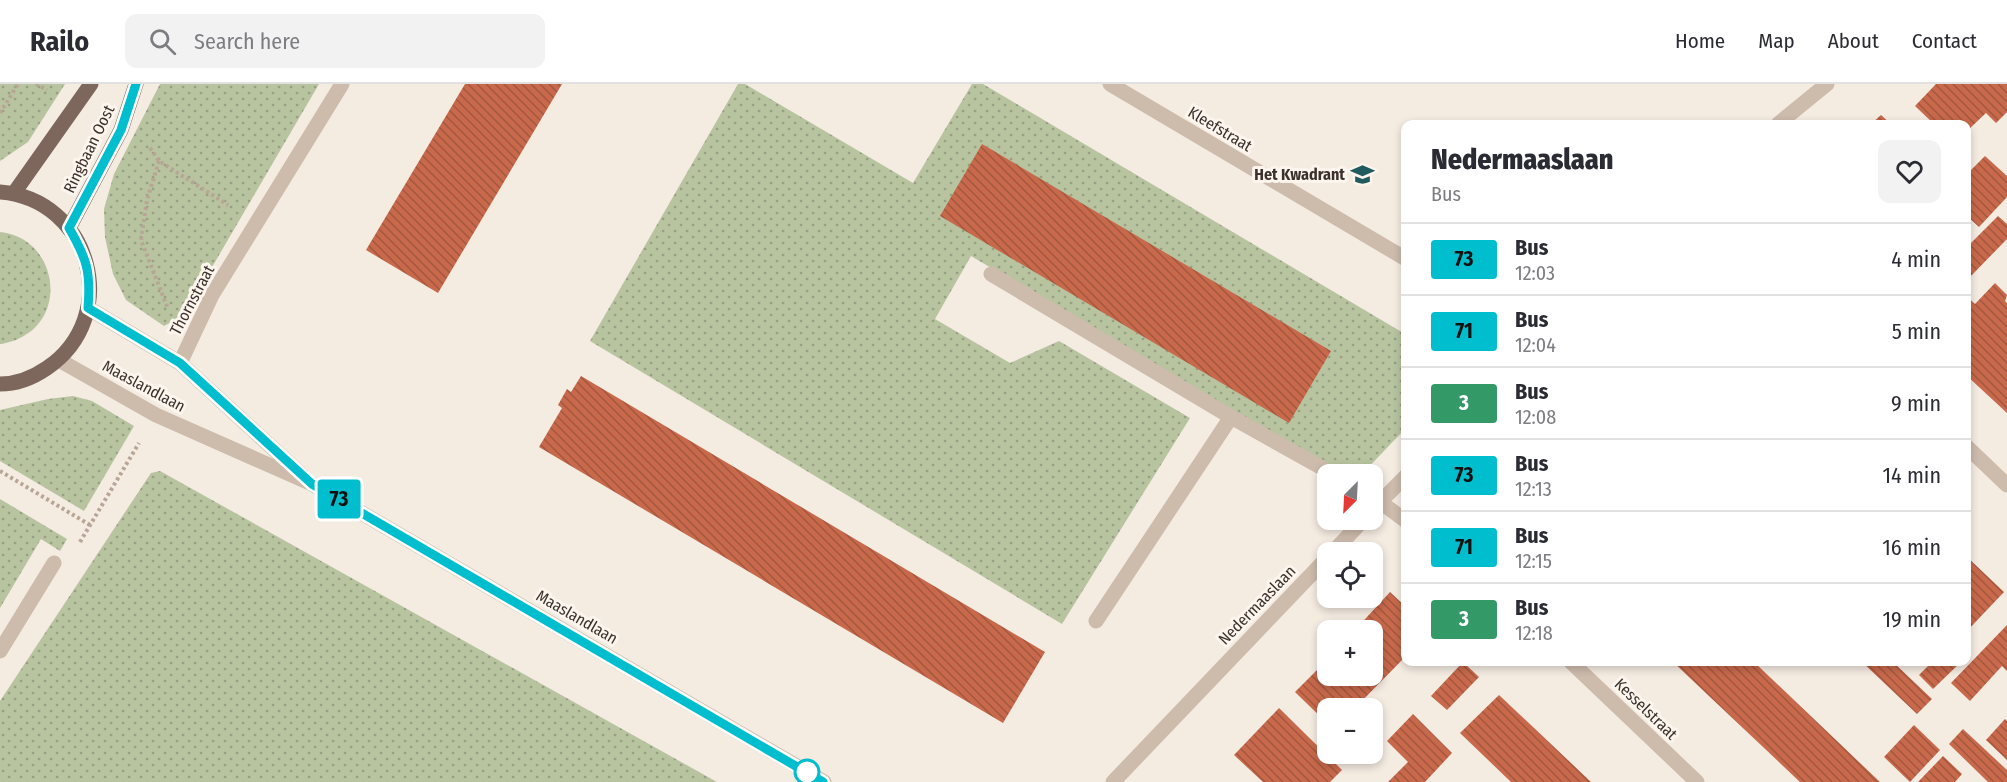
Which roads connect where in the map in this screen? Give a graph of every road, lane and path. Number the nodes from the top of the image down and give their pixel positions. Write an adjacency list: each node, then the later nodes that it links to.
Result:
1 (18, 84): 7 (path)
2 (91, 84): 9 (main road, Ringbaan Oost)
3 (136, 84): 11 (main road, Ringbaan Oost)
4 (342, 84): 10 (street, Thornstraat)
5 (1110, 84): 12 (street, Kleefstraat)
6 (1827, 84): 8 (street)
7 (0, 113)
8 (1783, 120)
9 (7, 193): 11 (main road)
10 (256, 223): 15 (path); 17 (street, Thornstraat)
11 (69, 228): 14 (main road)
12 (1401, 256)
13 (991, 274): 20 (street)
14 (88, 308): 16 (main road); 17 (street, Maaslandlaan)
15 (168, 310)
16 (59, 360): 18 (main road); 19 (street, Maaslandlaan)
17 (180, 363): 25 (street, Maaslandlaan)
18 (0, 384)
19 (156, 415): 25 (street, Maaslandlaan); 30 (path)
20 (1231, 417): 22 (street); 35 (street)
21 (1971, 451): 26 (street)
22 (1317, 465)
23 (0, 471): 30 (path)
24 (1401, 480): 27 (street)
25 (312, 484): 38 (street, Maaslandlaan)
26 (2007, 485)
27 (1383, 496)
28 (1383, 508): 29 (street)
29 (1401, 518)
30 (90, 525): 33 (path)
31 (1354, 530): 32 (street)
32 (1342, 542)
33 (54, 563): 36 (street)
34 (1317, 569): 39 (street, Nedermaaslaan)
35 (1096, 621)
36 (0, 651)
37 (1575, 666): 40 (street, Kesselstraat)
38 (824, 782)
39 (1113, 782)
40 (1697, 782)

